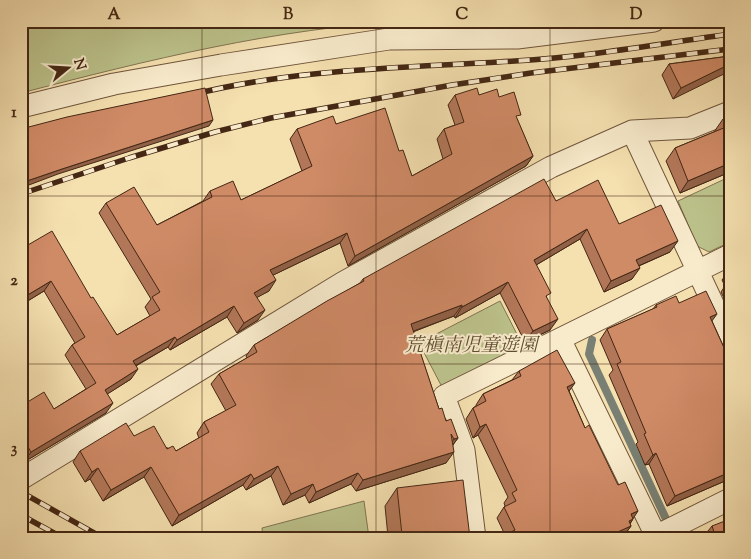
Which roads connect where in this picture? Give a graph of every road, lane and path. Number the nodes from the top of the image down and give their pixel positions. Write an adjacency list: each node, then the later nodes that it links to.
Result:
1 (654, 21): 2 (street)
2 (21, 107)
3 (730, 112): 4 (street)
4 (632, 131): 6 (street); 9 (street)
5 (730, 255): 6 (street)
6 (697, 271): 7 (street); 8 (street)
7 (560, 339): 11 (street); 12 (street)
8 (730, 340)
9 (21, 479)
10 (730, 499): 11 (street)
11 (655, 537)
12 (476, 538)

